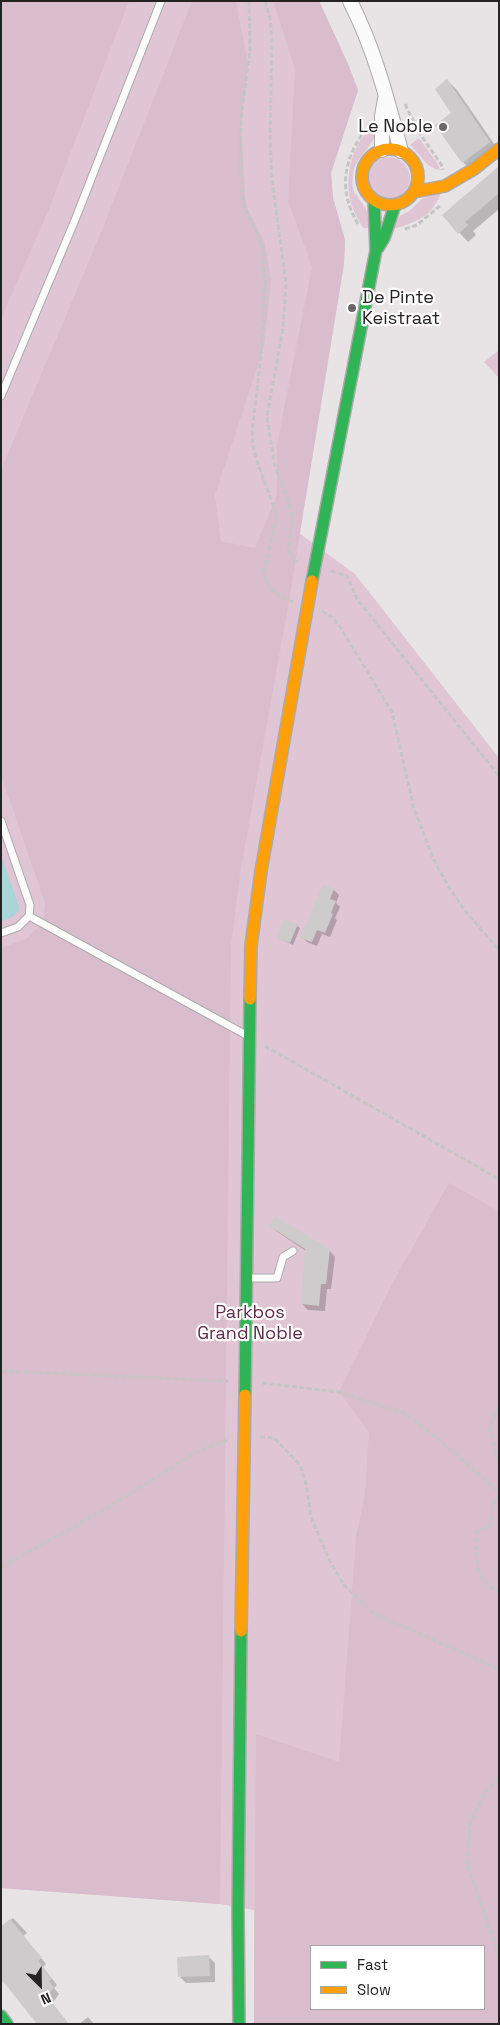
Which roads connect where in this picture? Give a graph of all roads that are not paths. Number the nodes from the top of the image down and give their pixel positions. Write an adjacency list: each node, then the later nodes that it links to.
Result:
1 (161, 1): 13 (lane)
2 (350, 1): 3 (street)
3 (388, 121): 5 (street); 6 (street)
4 (499, 149): 8 (street)
5 (382, 150): 6 (street); 10 (street)
6 (401, 151): 7 (street)
7 (431, 176): 8 (street); 9 (street)
8 (459, 178): 9 (street)
9 (414, 192): 11 (street)
10 (374, 201): 11 (street); 12 (street)
11 (395, 205): 12 (street)
12 (380, 232): 17 (street)
13 (1, 396)
14 (1, 821): 15 (lane)
15 (29, 916): 16 (lane); 17 (lane)
16 (1, 933)
17 (250, 1037): 19 (street)
18 (293, 1251): 19 (lane)
19 (247, 1278): 22 (street)
20 (1, 2016): 21 (street)
21 (7, 2024)
22 (240, 2024)

